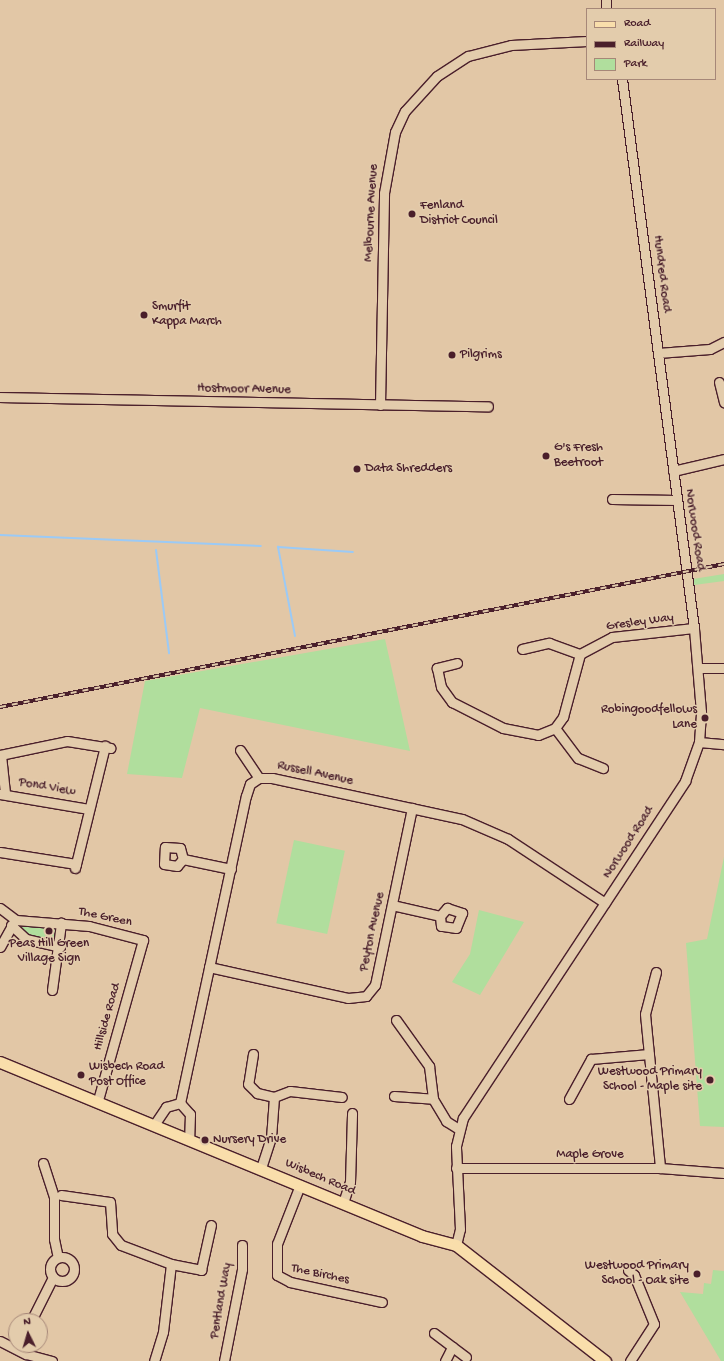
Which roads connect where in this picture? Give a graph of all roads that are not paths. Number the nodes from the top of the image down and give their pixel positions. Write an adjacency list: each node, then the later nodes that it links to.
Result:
1 (586, 41): 8 (street, Melbourne Avenue)
2 (622, 80): 4 (street, Hundred Road)
3 (724, 342): 4 (street)
4 (658, 353): 11 (street, Hundred Road)
5 (720, 382): 7 (street)
6 (0, 397): 8 (street, Hostmoor Avenue)
7 (724, 402)
8 (380, 405): 9 (street, Hostmoor Avenue)
9 (488, 406)
10 (724, 459): 11 (street)
11 (673, 471): 13 (street, Norwood Road)
12 (612, 499): 13 (street)
13 (677, 500): 14 (street, Norwood Road)
14 (694, 628): 16 (street, Gresley Way); 18 (street, Norwood Road)
15 (522, 648): 16 (street)
16 (580, 654): 20 (street)
17 (457, 663): 20 (street)
18 (698, 668): 19 (street); 21 (street, Norwood Road)
19 (724, 668)
20 (555, 728): 25 (street)
21 (699, 742): 22 (street); 33 (street, Norwood Road)
22 (724, 744)
23 (240, 750): 26 (street)
24 (0, 755): 27 (street); 29 (street)
25 (602, 768)
26 (259, 778): 28 (street, Russell Avenue); 32 (street, Russell Avenue)
27 (3, 794): 29 (street, Pond View)
28 (412, 808): 33 (street, Russell Avenue); 34 (street, Peyton Avenue)
29 (89, 809): 30 (street)
30 (0, 852)
31 (183, 859): 32 (street)
32 (231, 869): 42 (street, Russell Avenue)
33 (605, 903): 58 (street, Norwood Road)
34 (392, 905): 36 (street); 42 (street, Peyton Avenue)
35 (0, 908): 37 (street)
36 (440, 916)
37 (14, 922): 38 (street, The Green); 40 (street); 41 (street)
38 (61, 923): 39 (street, The Green); 41 (street, The Green)
39 (143, 940): 54 (street, Hillside Road)
40 (0, 947)
41 (60, 947): 44 (street, The Green)
42 (209, 967): 55 (street, Russell Avenue)
43 (656, 972): 47 (street)
44 (52, 990)
45 (396, 1020): 52 (street)
46 (253, 1054): 50 (street)
47 (649, 1054): 53 (street); 63 (street)
48 (0, 1062): 54 (main road, Wisbech Road)
49 (394, 1096): 52 (street)
50 (274, 1097): 51 (street); 61 (street)
51 (342, 1097)
52 (433, 1099): 58 (street)
53 (569, 1099)
54 (98, 1100): 57 (main road, Wisbech Road)
55 (180, 1103): 57 (street); 59 (street)
56 (352, 1113): 67 (street)
57 (154, 1124): 59 (main road, Wisbech Road)
58 (459, 1129): 62 (street, Norwood Road)
59 (189, 1139): 61 (main road, Wisbech Road)
60 (43, 1163): 71 (street)
61 (261, 1168): 65 (main road, Wisbech Road)
62 (456, 1168): 63 (street, Maple Grove); 70 (street, Norwood Road)
63 (660, 1168): 64 (street, Maple Grove)
64 (724, 1173)
65 (300, 1185): 67 (main road, Wisbech Road); 76 (street, The Birches)
66 (61, 1195): 72 (street)
67 (343, 1203): 70 (main road, Wisbech Road)
68 (211, 1225): 72 (street)
69 (242, 1245): 86 (street, Pentland Way)
70 (456, 1245): 88 (main road, Wisbech Road)
71 (58, 1258): 74 (street); 74 (street)
72 (171, 1264): 84 (street)
73 (628, 1270): 89 (street)
74 (53, 1277): 77 (street)
75 (233, 1282): 85 (street)
76 (382, 1302)
77 (35, 1313)
78 (434, 1334): 79 (street)
79 (452, 1347): 81 (street); 87 (street)
80 (27, 1353): 82 (street)
81 (466, 1357)
82 (36, 1359): 83 (street)
83 (52, 1361)
84 (154, 1361)
85 (219, 1361)
86 (224, 1361)
87 (445, 1361)
88 (605, 1361)
89 (630, 1361)

